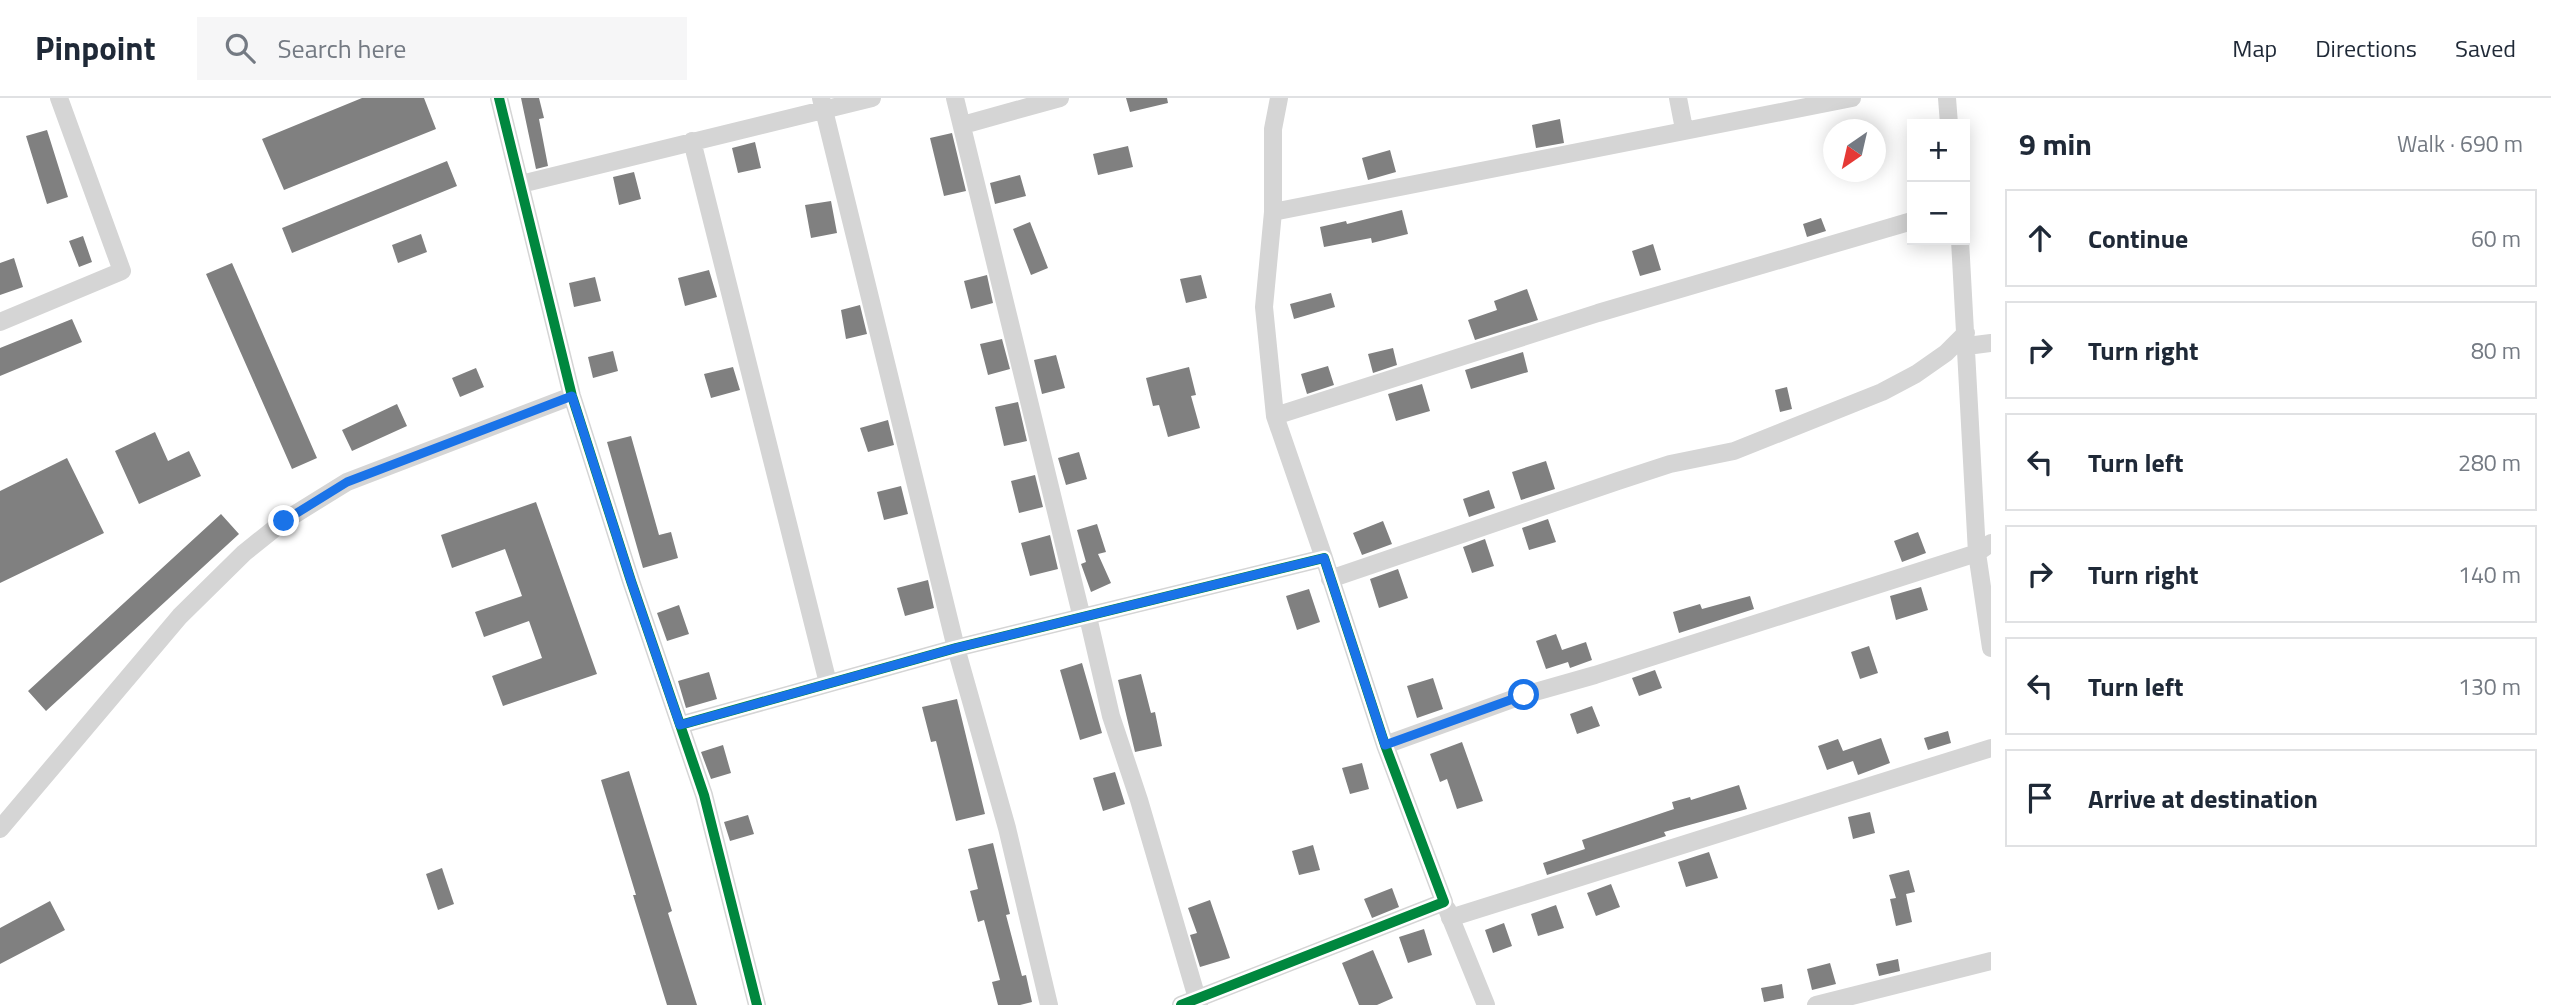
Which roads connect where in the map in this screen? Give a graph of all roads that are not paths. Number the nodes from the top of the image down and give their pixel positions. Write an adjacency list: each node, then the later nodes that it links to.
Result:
1 (59, 98): 19 (street)
2 (499, 98): 15 (street)
3 (872, 98): 10 (street)
4 (955, 98): 12 (street)
5 (1060, 98): 12 (street)
6 (1279, 98): 16 (street)
7 (1678, 98): 13 (street)
8 (1852, 98): 13 (street)
9 (1947, 98): 11 (street)
10 (823, 104): 14 (street); 28 (street)
11 (1949, 119)
12 (962, 125): 27 (street)
13 (1684, 130): 16 (street)
14 (692, 141): 15 (street); 30 (street)
15 (521, 184): 22 (street)
16 (1273, 212): 23 (street)
17 (1907, 222): 23 (street)
18 (1960, 245): 20 (street)
19 (0, 322)
20 (1967, 340): 21 (street); 24 (street); 26 (street)
21 (1991, 343)
22 (572, 396): 31 (street); 34 (street)
23 (1275, 416): 25 (street)
24 (1984, 548): 29 (street); 32 (street)
25 (1324, 558): 26 (street); 27 (street)
26 (1330, 579): 32 (street)
27 (1085, 617): 28 (street); 37 (street)
28 (956, 648): 30 (street); 39 (street)
29 (1991, 648)
30 (828, 683): 31 (street)
31 (680, 725): 38 (street)
32 (1385, 745): 35 (street)
33 (1991, 748): 35 (street)
34 (0, 829)
35 (1447, 910): 37 (street); 40 (street)
36 (1991, 961): 41 (street)
37 (1192, 1003)
38 (757, 1005)
39 (1049, 1005)
40 (1486, 1005)
41 (1815, 1005)

